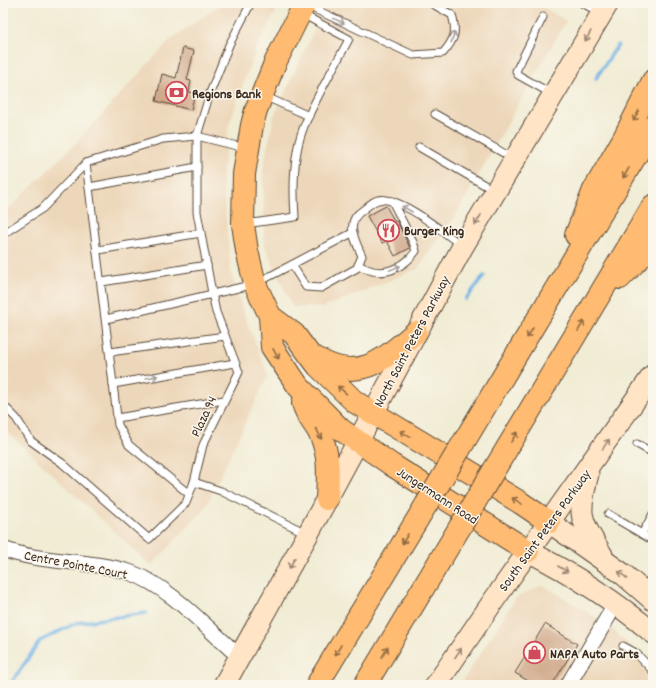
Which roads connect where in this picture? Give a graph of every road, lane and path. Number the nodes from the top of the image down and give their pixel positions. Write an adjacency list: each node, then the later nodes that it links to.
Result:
1 (251, 3): 13 (lane, Plaza 94)
2 (431, 3): 4 (lane, one-way to 2)
3 (582, 3): 5 (lane)
4 (303, 7): 9 (main road, Jungermann Road); 11 (lane)
5 (605, 8): 8 (main road, North Saint Peters Parkway, one-way to 8)
6 (543, 17): 8 (lane)
7 (653, 81): 36 (main road, one-way to 36)
8 (553, 94): 16 (main road, North Saint Peters Parkway)
9 (262, 95): 11 (lane); 15 (main road, Jungermann Road)
10 (435, 114): 16 (lane)
11 (309, 116): 23 (lane)
12 (653, 127): 36 (main road, one-way to 36)
13 (197, 136): 15 (lane); 17 (lane); 18 (lane, Plaza 94)
14 (419, 147): 20 (lane)
15 (247, 148): 23 (main road, Jungermann Road)
16 (514, 159): 20 (main road, North Saint Peters Parkway)
17 (86, 163): 19 (lane); 25 (lane)
18 (197, 167): 19 (lane); 24 (lane, Plaza 94)
19 (89, 187): 29 (lane)
20 (495, 191): 28 (main road, North Saint Peters Parkway, one-way to 28)
21 (392, 201): 26 (lane); 28 (lane, one-way to 21); 31 (lane, one-way to 21)
22 (653, 206): 37 (main road)
23 (243, 224): 34 (main road, Jungermann Road)
24 (201, 233): 29 (lane); 32 (lane, Plaza 94)
25 (3, 234)
26 (352, 234): 30 (lane); 31 (lane)
27 (653, 244): 37 (main road)
28 (463, 246): 40 (main road, North Saint Peters Parkway)
29 (98, 250): 33 (lane)
30 (292, 265): 31 (lane); 34 (lane)
31 (358, 265)
32 (207, 266): 33 (lane); 35 (lane, Plaza 94)
33 (102, 282): 39 (lane)
34 (255, 284): 35 (lane); 38 (main road, Jungermann Road)
35 (212, 293): 39 (lane); 41 (lane, Plaza 94)
36 (550, 299): 75 (main road, one-way to 75, bridge)
37 (594, 305): 76 (main road, one-way to 37, bridge)
38 (270, 316): 43 (main road, Jungermann Road); 47 (main road, Jungermann Road, one-way to 47)
39 (106, 319): 42 (lane)
40 (416, 332): 43 (main road); 50 (main road, North Saint Peters Parkway)
41 (225, 336): 42 (lane); 44 (lane, Plaza 94)
42 (110, 352): 46 (lane)
43 (309, 354): 50 (main road, Jungermann Road, one-way to 43)
44 (236, 363): 46 (lane, one-way to 44); 48 (lane, Plaza 94)
45 (653, 375): 55 (main road, South Saint Peters Parkway, one-way to 45)
46 (113, 384): 51 (lane)
47 (298, 386): 52 (main road, Jungermann Road); 58 (main road, one-way to 58)
48 (224, 400): 51 (lane); 56 (lane, Plaza 94)
49 (3, 405): 57 (lane, Plaza 94)
50 (373, 413): 52 (main road, North Saint Peters Parkway); 61 (main road, Jungermann Road, one-way to 50)
51 (117, 418): 57 (lane)
52 (357, 442): 58 (main road, North Saint Peters Parkway); 66 (main road, Jungermann Road)
53 (637, 444): 54 (lane)
54 (653, 453)
55 (590, 466): 61 (main road, South Saint Peters Parkway); 67 (main road)
56 (194, 482): 57 (lane, Plaza 94); 62 (lane)
57 (189, 494)
58 (327, 499): 62 (main road, North Saint Peters Parkway)
59 (608, 514): 63 (lane)
60 (653, 514): 63 (lane)
61 (549, 522): 66 (main road, South Saint Peters Parkway); 67 (main road, Jungermann Road)
62 (308, 534): 72 (main road, North Saint Peters Parkway, one-way to 72)
63 (642, 534): 64 (lane)
64 (653, 541)
65 (3, 549): 72 (street, Centre Pointe Court)
66 (528, 551): 69 (main road, Jungermann Road, one-way to 69); 77 (main road, South Saint Peters Parkway, one-way to 66)
67 (607, 562): 68 (main road, Jungermann Road, one-way to 67)
68 (650, 588)
69 (616, 603): 70 (main road, Jungermann Road); 78 (street)
70 (653, 633)
71 (623, 646): 73 (lane)
72 (240, 657): 74 (main road, North Saint Peters Parkway)
73 (653, 671)
74 (224, 685)
75 (317, 685)
76 (365, 685)
77 (436, 685)
78 (568, 685)

